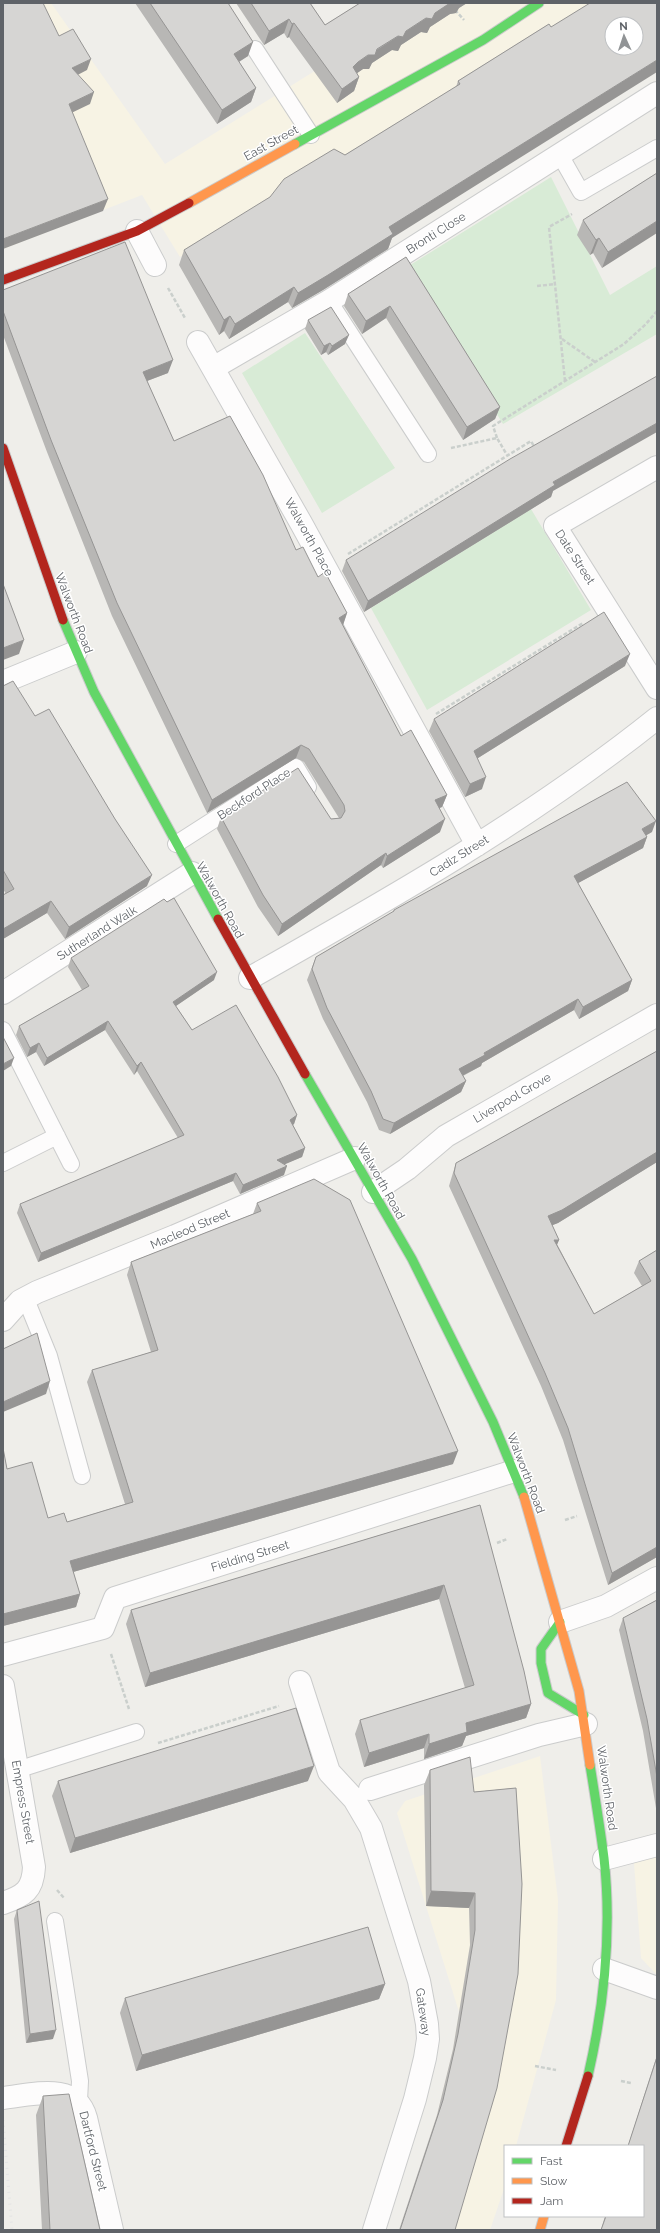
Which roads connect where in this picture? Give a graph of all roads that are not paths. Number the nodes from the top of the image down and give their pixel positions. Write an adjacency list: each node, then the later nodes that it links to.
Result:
1 (539, 3): 4 (main road, East Street)
2 (252, 43): 4 (lane)
3 (657, 93): 6 (street, Bronti Close)
4 (311, 135): 7 (main road, East Street)
5 (657, 148): 6 (lane)
6 (560, 155): 10 (street, Bronti Close)
7 (137, 231): 8 (street); 9 (main road, East Street)
8 (155, 265)
9 (3, 280)
10 (329, 301): 12 (street, Bronti Close); 14 (lane)
11 (198, 342): 12 (street, Walworth Place)
12 (213, 368): 22 (street, Walworth Place)
13 (3, 448): 16 (main road, Walworth Road)
14 (428, 454)
15 (657, 467): 18 (street, Date Street)
16 (76, 652): 17 (street); 21 (main road, Walworth Road)
17 (3, 682)
18 (657, 688)
19 (657, 718): 22 (street, Cadiz Street)
20 (316, 798): 21 (lane, Beckford Place)
21 (176, 844): 23 (main road, Walworth Road)
22 (477, 845): 24 (street, Cadiz Street)
23 (192, 873): 24 (main road, Walworth Road); 25 (street, Sutherland Walk)
24 (250, 978): 29 (main road, Walworth Road)
25 (3, 993)
26 (657, 1015): 32 (street, Liverpool Grove)
27 (3, 1030): 28 (lane)
28 (57, 1136): 30 (lane); 31 (lane)
29 (355, 1158): 32 (main road, Walworth Road); 33 (street, Macleod Street)
30 (3, 1163)
31 (71, 1164)
32 (373, 1192): 35 (main road, Walworth Road)
33 (25, 1298): 34 (street); 36 (lane)
34 (3, 1320)
35 (514, 1472): 38 (main road, Walworth Road); 39 (street, Fielding Street)
36 (82, 1476)
37 (657, 1578): 38 (street)
38 (560, 1622): 42 (main road, Walworth Road); 42 (main road)
39 (3, 1655)
40 (3, 1686): 44 (street, Empress Street)
41 (302, 1690): 45 (street, Gateway)
42 (585, 1720): 45 (street); 47 (main road, Walworth Road)
43 (136, 1732): 44 (lane)
44 (17, 1770): 48 (street, Empress Street)
45 (362, 1794): 57 (street, Gateway)
46 (657, 1845): 47 (street)
47 (604, 1859): 50 (main road, Walworth Road)
48 (3, 1903)
49 (55, 1921): 53 (lane)
50 (604, 1969): 51 (street); 54 (main road, Walworth Road)
51 (657, 1988)
52 (3, 2098): 53 (street, Dartford Street)
53 (79, 2101): 56 (street, Dartford Street)
54 (566, 2145)
55 (544, 2217): 58 (main road)
56 (112, 2230)
57 (374, 2230)
58 (540, 2230)

